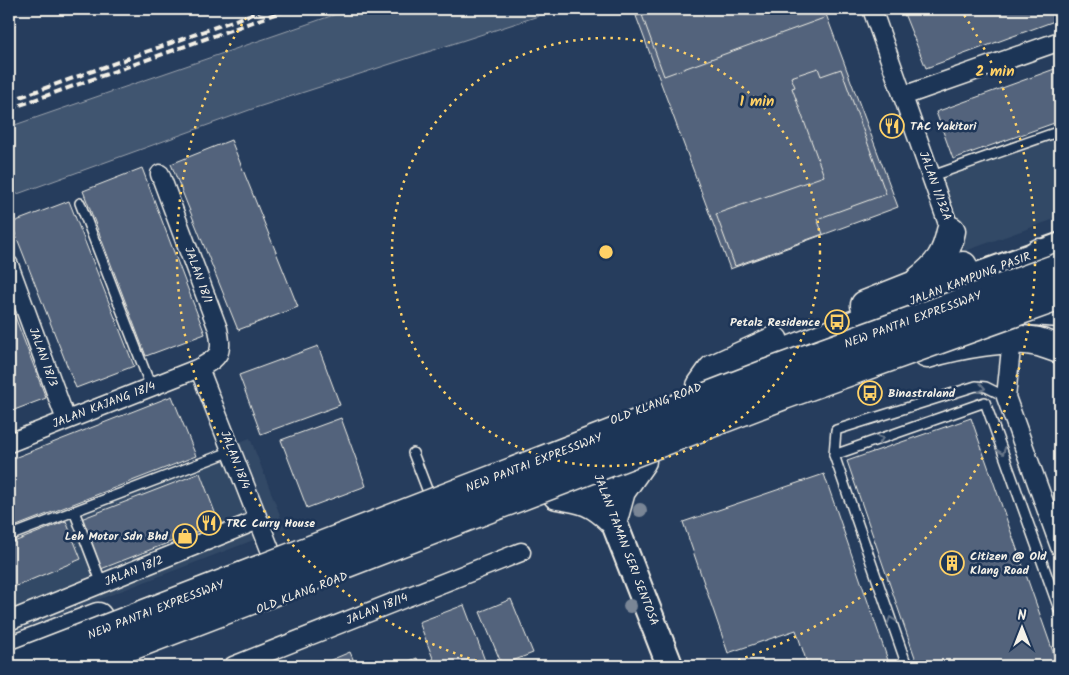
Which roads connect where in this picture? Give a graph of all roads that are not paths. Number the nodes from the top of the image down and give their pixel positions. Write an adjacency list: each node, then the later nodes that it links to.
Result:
1 (872, 9): 3 (street, JALAN 1/132A)
2 (1060, 41): 3 (street)
3 (903, 96): 6 (street, JALAN 1/132A)
4 (1060, 131): 6 (lane)
5 (160, 174): 20 (street, JALAN 18/1)
6 (932, 176): 8 (street, JALAN 1/132A)
7 (80, 202): 22 (lane)
8 (951, 231): 11 (street, JALAN 1/132A); 12 (main road)
9 (1053, 255): 11 (main road, JALAN KAMPUNG PASIR); 14 (main road); 46 (main road, NEW PANTAI EXPRESSWAY, bridge)
10 (9, 265): 24 (street, JALAN 18/3)
11 (966, 272): 12 (main road); 14 (main road); 16 (main road, JALAN KAMPUNG PASIR)
12 (911, 287): 21 (main road)
13 (1060, 296): 47 (main road, NEW PANTAI EXPRESSWAY, bridge)
14 (1014, 310): 15 (main road, OLD KLANG ROAD); 16 (main road, OLD KLANG ROAD); 17 (main road)
15 (1060, 312)
16 (881, 314): 21 (main road, OLD KLANG ROAD)
17 (1060, 334)
18 (1012, 339): 19 (main road, OLD KLANG ROAD); 23 (street); 30 (main road, OLD KLANG ROAD)
19 (1060, 349)
20 (199, 368): 22 (street, JALAN KAJANG 18/4); 27 (street, JALAN 18/4)
21 (701, 386): 25 (main road, OLD KLANG ROAD)
22 (150, 387): 24 (street, JALAN KAJANG 18/4)
23 (1006, 397): 29 (lane, one-way to 23); 35 (street)
24 (66, 420): 26 (street, JALAN KAJANG 18/4)
25 (582, 433): 31 (main road, JALAN TAMAN SERI SENTOSA); 32 (main road, OLD KLANG ROAD)
26 (9, 443)
27 (232, 451): 34 (lane); 36 (street, JALAN 18/4)
28 (413, 453): 32 (lane)
29 (834, 455): 43 (lane, one-way to 43); 51 (lane, one-way to 29)
30 (642, 461): 31 (main road, OLD KLANG ROAD); 37 (main road)
31 (599, 480): 33 (main road, OLD KLANG ROAD); 37 (main road, JALAN TAMAN SERI SENTOSA)
32 (428, 492): 40 (main road, OLD KLANG ROAD)
33 (557, 495): 37 (main road); 48 (main road, OLD KLANG ROAD)
34 (74, 511): 38 (lane); 42 (lane)
35 (1054, 512): 39 (street)
36 (258, 520): 40 (street, JALAN 18/4); 42 (street, JALAN 18/2)
37 (613, 520): 50 (main road, JALAN TAMAN SERI SENTOSA)
38 (9, 536)
39 (1060, 547)
40 (270, 552): 45 (main road, OLD KLANG ROAD)
41 (521, 552): 49 (street, JALAN 18/14)
42 (102, 584): 44 (street, JALAN 18/2)
43 (1060, 612)
44 (9, 621)
45 (9, 652)
46 (10, 666)
47 (79, 666)
48 (109, 666)
49 (233, 666)
50 (670, 666)
51 (907, 666)

